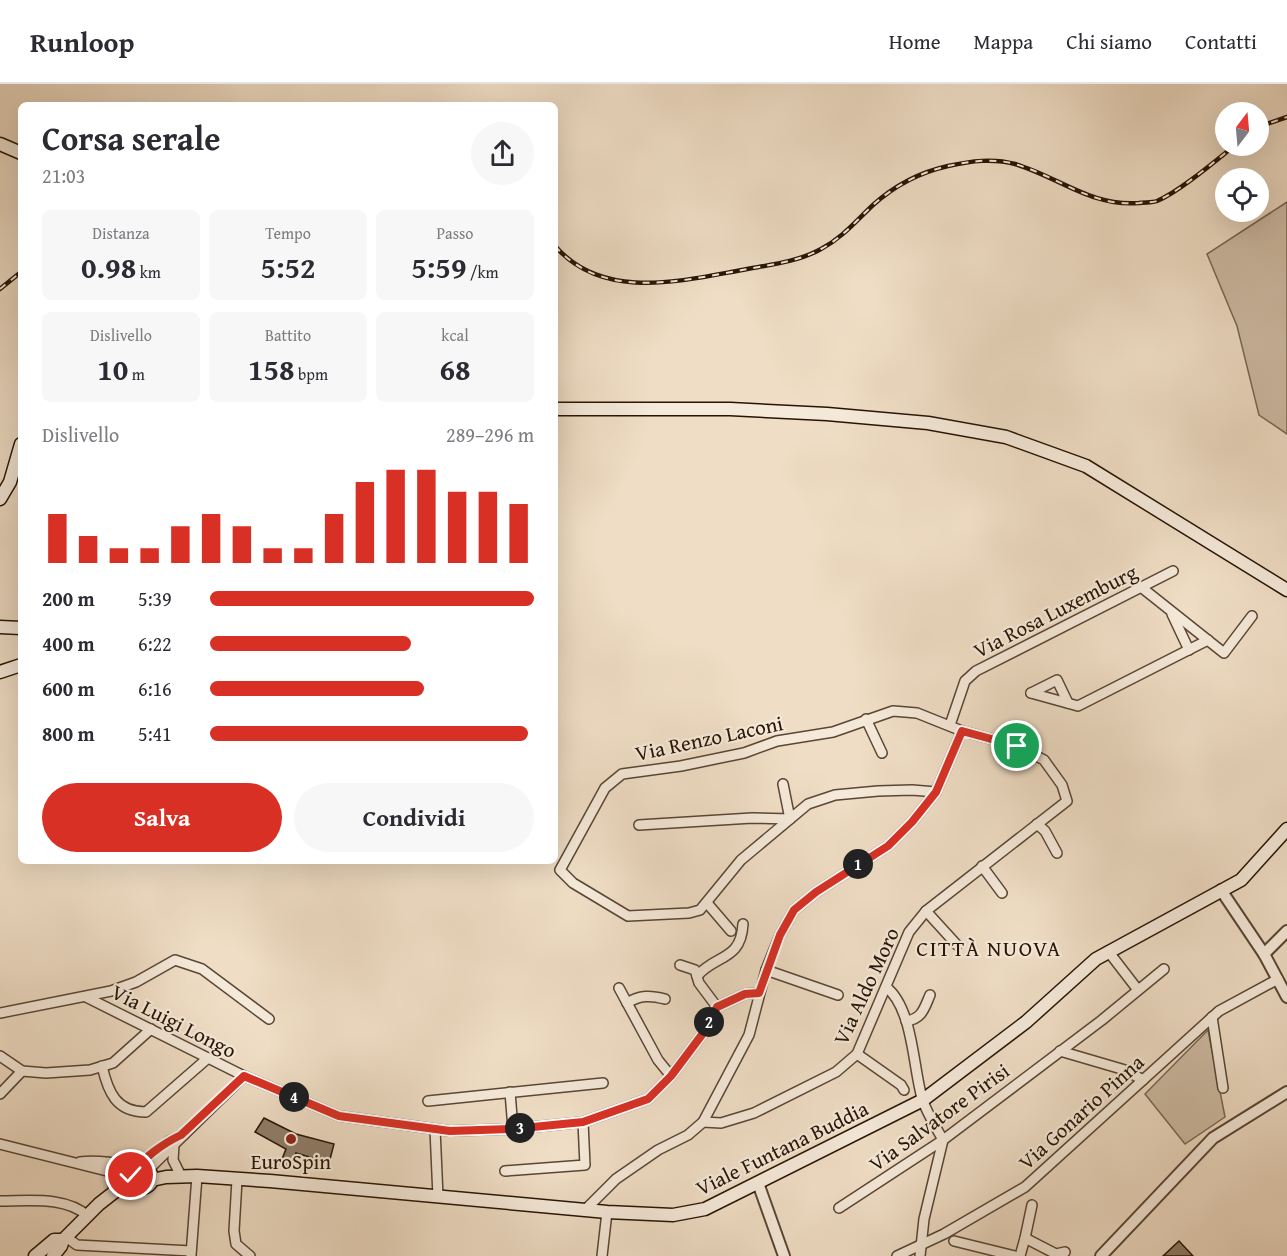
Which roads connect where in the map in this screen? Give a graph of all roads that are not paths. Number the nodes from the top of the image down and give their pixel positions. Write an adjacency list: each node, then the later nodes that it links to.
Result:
1 (0, 144): 2 (main road)
2 (18, 152)
3 (558, 402): 4 (main road)
4 (603, 408): 5 (main road); 10 (main road)
5 (558, 409)
6 (18, 454): 7 (main road)
7 (0, 499)
8 (1173, 571): 9 (street, Via Rosa Luxemburg)
9 (1141, 587): 11 (street); 21 (street, Via Rosa Luxemburg)
10 (1287, 590)
11 (1171, 610): 15 (street); 16 (street)
12 (1252, 616): 15 (street)
13 (0, 627): 14 (main road)
14 (18, 628)
15 (1208, 640): 16 (street)
16 (1189, 650): 19 (street)
17 (18, 666): 18 (main road)
18 (0, 672)
19 (1068, 703): 19 (street)
20 (866, 719): 21 (street); 23 (street); 36 (street, Via Renzo Laconi)
21 (950, 725): 22 (street)
22 (962, 731): 25 (street); 28 (street, Via Aldo Moro)
23 (882, 753)
24 (783, 783): 27 (street)
25 (936, 792): 27 (street); 46 (street)
26 (759, 819): 27 (street); 29 (street); 31 (street)
27 (790, 819): 31 (street)
28 (1037, 824): 32 (street); 33 (street, Via Aldo Moro)
29 (639, 825)
30 (1287, 829): 34 (main road, Viale Funtana Buddia)
31 (772, 836): 36 (street)
32 (1057, 853)
33 (982, 866): 35 (street); 37 (street, Via Aldo Moro)
34 (1221, 890): 42 (main road, Viale Funtana Buddia); 43 (street)
35 (1002, 892)
36 (707, 903): 39 (street)
37 (926, 911): 41 (street); 49 (street, Via Aldo Moro)
38 (744, 924): 47 (street)
39 (731, 931)
40 (1287, 931): 43 (street)
41 (957, 945)
42 (1108, 951): 51 (street); 80 (main road, Viale Funtana Buddia)
43 (1264, 954): 48 (street)
44 (680, 965): 47 (street)
45 (1164, 969): 51 (street, Via Salvatore Pirisi)
46 (766, 970): 52 (street); 53 (street)
47 (698, 976): 59 (street)
48 (1278, 979): 55 (street); 61 (street, Via Gonario Pinna)
49 (886, 987): 63 (street); 66 (street, Via Aldo Moro)
50 (620, 988): 58 (street)
51 (1138, 990): 65 (street, Via Salvatore Pirisi)
52 (759, 993): 59 (street); 83 (street)
53 (838, 995)
54 (930, 995): 63 (street)
55 (1287, 996)
56 (86, 997): 60 (street); 62 (street); 64 (street, Via Luigi Longo)
57 (665, 999): 58 (street)
58 (627, 1003): 72 (street)
59 (717, 1007): 72 (street, Via Luigi Longo)
60 (0, 1013)
61 (1212, 1017): 73 (street, Via Gonario Pinna); 75 (street)
62 (269, 1019)
63 (906, 1021): 80 (street)
64 (151, 1029): 68 (street, Via Luigi Longo); 69 (street)
65 (1060, 1051): 73 (street); 87 (street, Via Salvatore Pirisi)
66 (857, 1054): 76 (street); 83 (street, Via Aldo Moro)
67 (0, 1056): 70 (street)
68 (208, 1058): 69 (street); 71 (street, Via Luigi Longo)
69 (102, 1066): 70 (street)
70 (22, 1071): 79 (street)
71 (244, 1076): 84 (street, Via Luigi Longo); 86 (street)
72 (671, 1076): 82 (street, Via Luigi Longo)
73 (1143, 1080): 109 (street, Via Gonario Pinna)
74 (603, 1083): 77 (street)
75 (1223, 1088)
76 (904, 1090)
77 (510, 1092): 81 (street); 85 (street)
78 (1287, 1092): 121 (street)
79 (0, 1094)
80 (923, 1100): 87 (street); 97 (main road, Viale Funtana Buddia)
81 (428, 1101)
82 (583, 1122): 85 (street, Via Luigi Longo); 92 (street)
83 (703, 1122): 103 (street)
84 (435, 1129): 85 (street, Via Luigi Longo); 99 (street)
85 (513, 1129)
86 (181, 1135): 89 (street); 94 (street)
87 (943, 1140): 102 (street, Via Salvatore Pirisi); 109 (street)
88 (0, 1144): 90 (street)
89 (174, 1146): 93 (street); 94 (street)
90 (77, 1162): 91 (street); 94 (street)
91 (109, 1170): 94 (street); 98 (street)
92 (505, 1170)
93 (179, 1172): 94 (main road, Viale Funtana Buddia); 95 (main road, Viale Funtana Buddia)
94 (140, 1175): 95 (main road, Viale Funtana Buddia); 98 (main road); 105 (main road)
95 (197, 1176): 96 (main road, Viale Funtana Buddia); 111 (street)
96 (237, 1179): 99 (main road, Viale Funtana Buddia); 114 (street)
97 (758, 1183): 104 (main road, Viale Funtana Buddia); 116 (street)
98 (113, 1194): 105 (main road)
99 (438, 1197): 103 (main road, Viale Funtana Buddia)
100 (0, 1200): 105 (street)
101 (1032, 1205): 107 (street)
102 (839, 1208)
103 (585, 1210): 104 (main road, Viale Funtana Buddia)
104 (607, 1212): 115 (street)
105 (91, 1214): 106 (main road)
106 (64, 1238): 111 (street); 112 (main road); 113 (main road)
107 (1025, 1238): 110 (street); 120 (street)
108 (954, 1241): 119 (street)
109 (922, 1244): 117 (street, Via Gonario Pinna); 118 (street)
110 (1065, 1252)
111 (191, 1254)
112 (35, 1256)
113 (53, 1256)
114 (250, 1256)
115 (602, 1256)
116 (784, 1256)
117 (897, 1256)
118 (920, 1256)
119 (1015, 1256)
120 (1020, 1256)
121 (1101, 1256)

